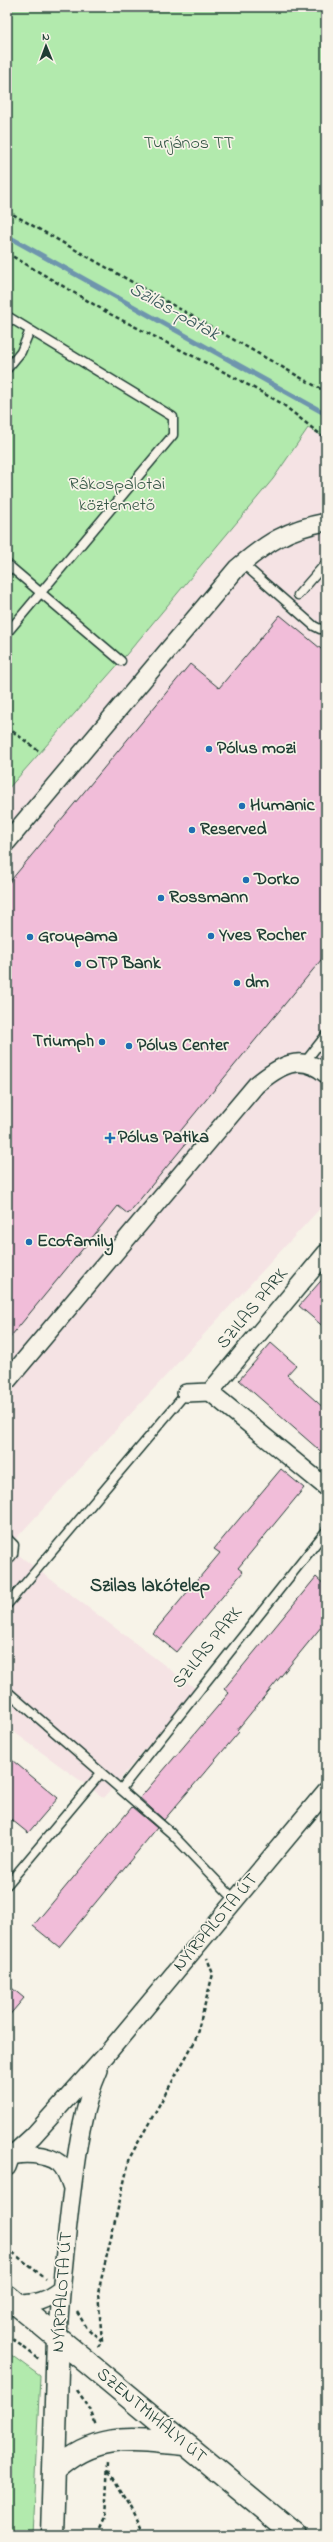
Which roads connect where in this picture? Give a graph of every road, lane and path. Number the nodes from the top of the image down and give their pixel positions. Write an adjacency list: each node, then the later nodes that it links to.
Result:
1 (7, 211): 6 (path)
2 (7, 253): 7 (path)
3 (7, 316): 4 (lane)
4 (30, 330): 5 (lane); 12 (lane)
5 (7, 368)
6 (326, 392)
7 (326, 439)
8 (326, 522): 9 (street)
9 (242, 563): 14 (lane); 19 (street)
10 (326, 563): 13 (lane)
11 (7, 564): 12 (lane)
12 (41, 593): 15 (lane); 16 (lane)
13 (298, 595)
14 (326, 628)
15 (7, 633)
16 (121, 661)
17 (7, 728): 18 (path)
18 (40, 752)
19 (7, 842)
20 (326, 1035): 21 (lane)
21 (305, 1062): 22 (street); 24 (street)
22 (326, 1074)
23 (326, 1253): 25 (street, SZILAS PARK)
24 (7, 1382)
25 (210, 1392): 26 (street); 27 (street)
26 (186, 1393): 31 (lane)
27 (326, 1487)
28 (326, 1531): 34 (lane, SZILAS PARK)
29 (7, 1538): 30 (lane)
30 (7, 1562)
31 (7, 1605)
32 (7, 1691): 33 (lane)
33 (101, 1772): 34 (lane); 36 (lane)
34 (121, 1789): 37 (lane)
35 (326, 1791): 37 (street, NYÍRPALOTA ÚT)
36 (7, 1885)
37 (235, 1900): 38 (street, NYÍRPALOTA ÚT)
38 (201, 1942): 39 (street, NYÍRPALOTA ÚT); 45 (path)
39 (106, 2055): 40 (street, NYÍRPALOTA ÚT); 41 (street, NYÍRPALOTA ÚT)
40 (8, 2161): 41 (street)
41 (72, 2188): 42 (street, NYÍRPALOTA ÚT)
42 (60, 2290): 43 (street); 44 (street, NYÍRPALOTA ÚT)
43 (12, 2300): 44 (main road, SZENTMIHÁLYI ÚT)
44 (58, 2337): 48 (main road, SZENTMIHÁLYI ÚT); 50 (main road, NYÍRPALOTA ÚT)
45 (102, 2342)
46 (75, 2386): 47 (path)
47 (102, 2442): 48 (main road); 49 (path); 50 (main road)
48 (184, 2444): 54 (main road, SZENTMIHÁLYI ÚT)
49 (108, 2469): 51 (path); 53 (path)
50 (55, 2470): 52 (main road, NYÍRPALOTA ÚT)
51 (100, 2529)
52 (52, 2535)
53 (144, 2535)
54 (295, 2535)

